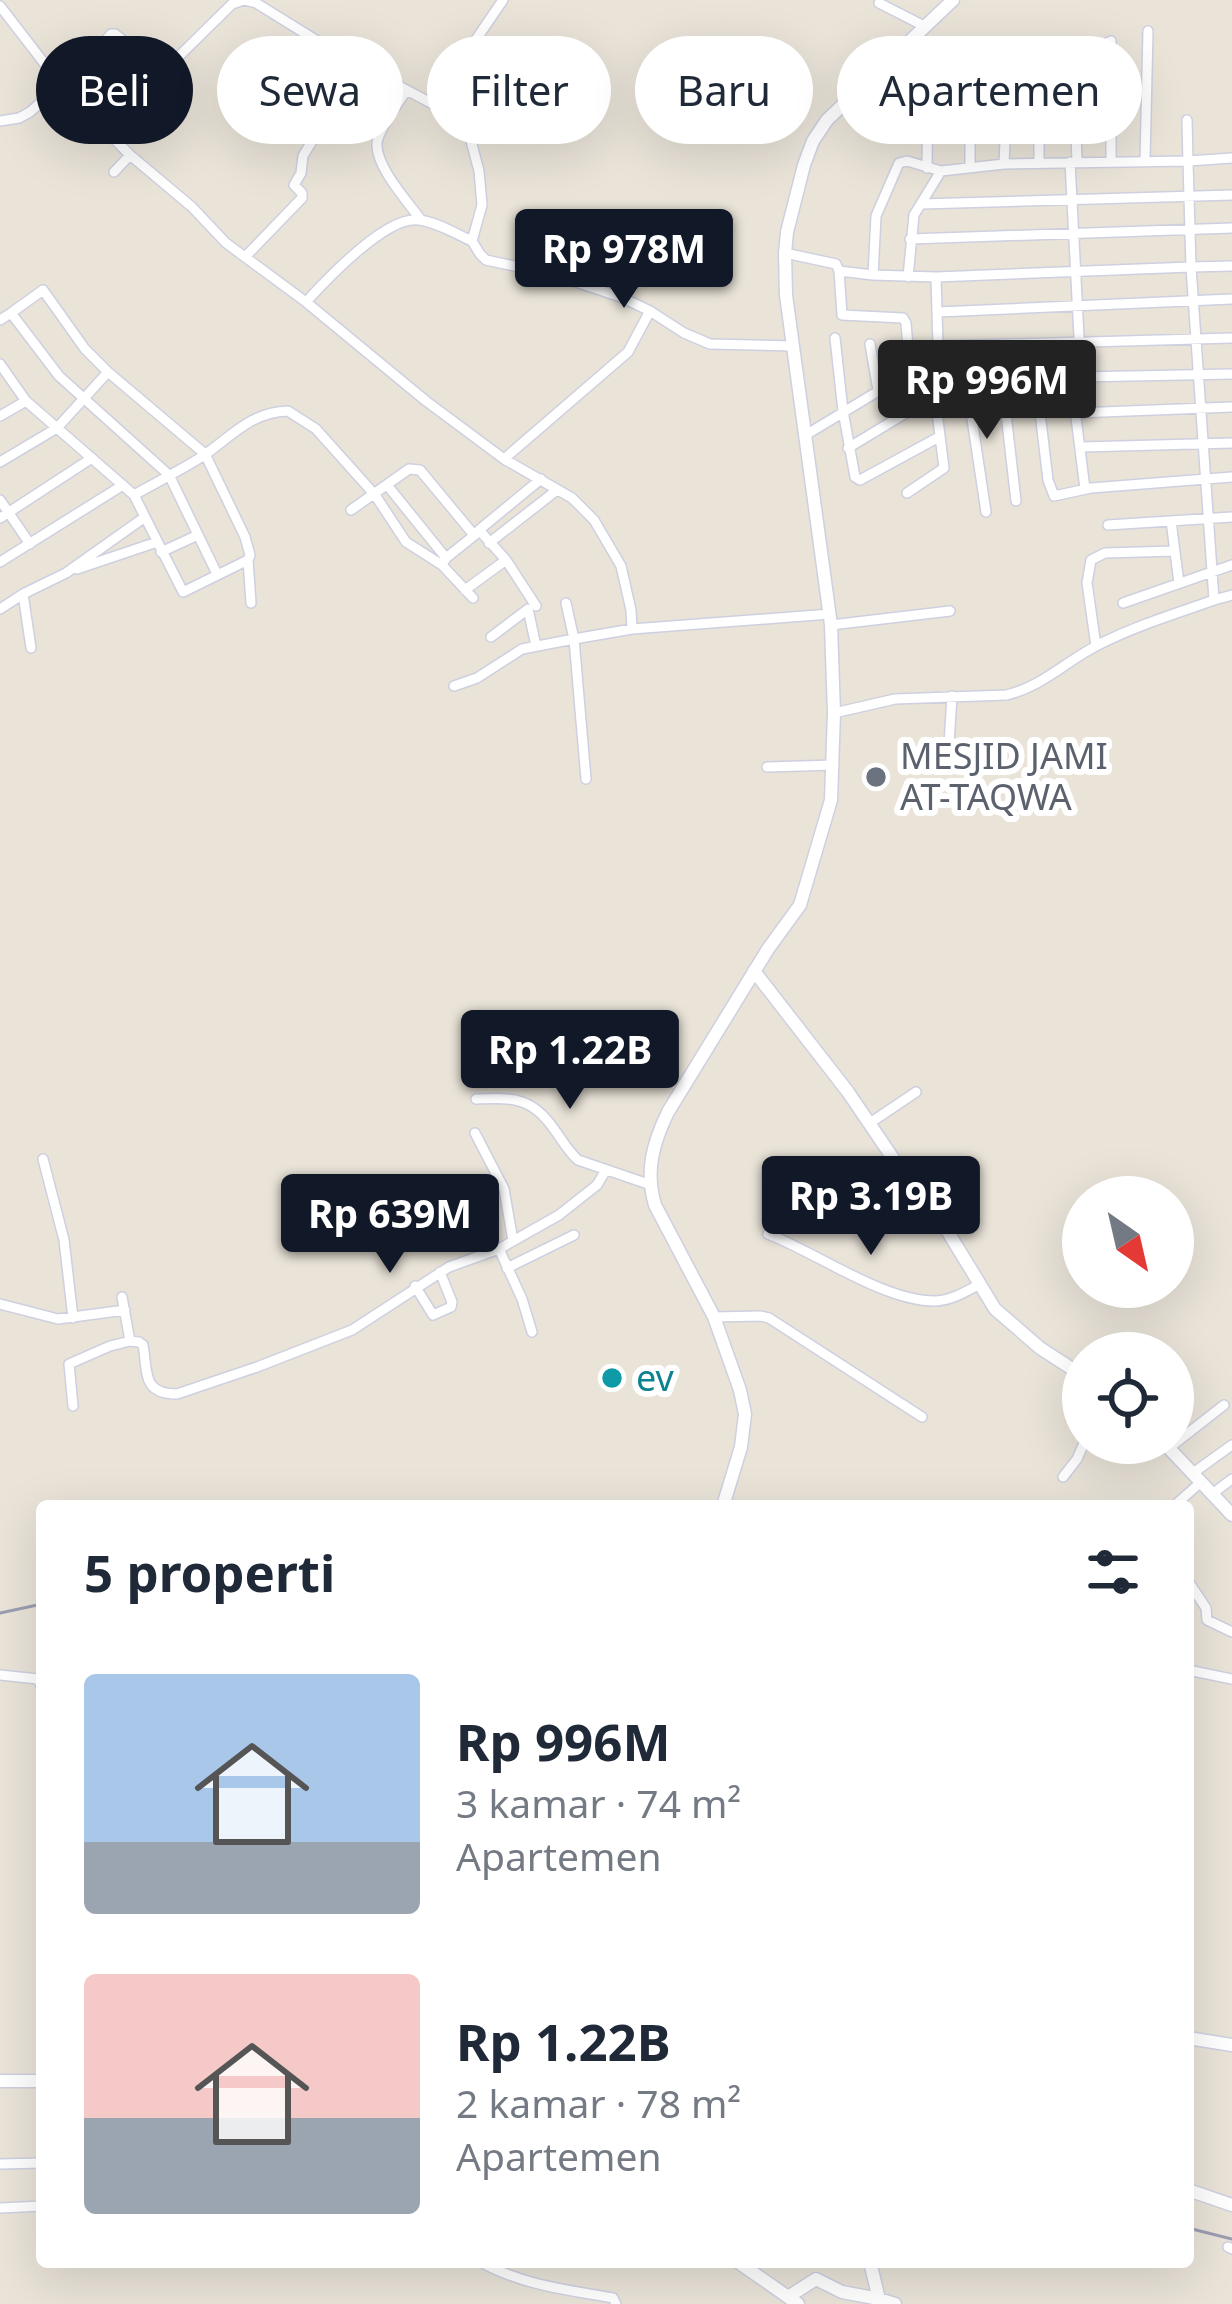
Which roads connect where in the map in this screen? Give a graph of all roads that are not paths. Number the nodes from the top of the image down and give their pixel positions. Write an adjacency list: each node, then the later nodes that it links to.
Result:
1 (503, 0): 7 (street)
2 (953, 0): 5 (street)
3 (879, 3): 5 (street)
4 (0, 6): 9 (street)
5 (926, 27): 44 (street)
6 (1148, 31): 25 (street)
7 (478, 36)
8 (193, 42): 10 (street)
9 (36, 53)
10 (406, 91): 11 (street); 38 (street)
11 (427, 102)
12 (36, 107): 14 (street)
13 (1187, 119): 26 (street)
14 (0, 121)
15 (119, 144): 22 (street)
16 (310, 144): 45 (street)
17 (472, 144): 43 (street)
18 (927, 144): 31 (street)
19 (970, 144): 30 (street)
20 (1005, 144): 29 (street)
21 (1074, 144): 27 (street)
22 (130, 155): 33 (street); 45 (street)
23 (1232, 158): 26 (street)
24 (1111, 160): 25 (street); 27 (street); 28 (street)
25 (1145, 160): 26 (street)
26 (1188, 161): 35 (street)
27 (1074, 162): 28 (street); 36 (street)
28 (1039, 163): 29 (street)
29 (1004, 164): 30 (street)
30 (970, 166): 32 (street)
31 (927, 168): 32 (street); 50 (street)
32 (941, 171): 37 (street)
33 (114, 172)
34 (1232, 195): 35 (street)
35 (1189, 196): 36 (street); 40 (street)
36 (1070, 200): 37 (street); 41 (street)
37 (921, 204): 42 (street)
38 (422, 220): 43 (street); 54 (street)
39 (1232, 229): 40 (street)
40 (1191, 230): 41 (street); 47 (street)
41 (1072, 233): 42 (street); 49 (street)
42 (910, 239): 51 (street)
43 (472, 241): 57 (street)
44 (784, 253): 48 (street); 66 (street)
45 (245, 257): 54 (street)
46 (1232, 266): 47 (street)
47 (1191, 267): 49 (street); 55 (street)
48 (839, 271): 50 (street); 71 (street)
49 (1075, 271): 52 (street); 56 (street)
50 (874, 275): 51 (street)
51 (908, 277): 52 (street)
52 (936, 278): 58 (street)
53 (1232, 299): 55 (street)
54 (306, 302): 97 (street)
55 (1193, 302): 56 (street); 62 (street)
56 (1077, 308): 58 (street); 65 (street)
57 (650, 311): 66 (street); 97 (street)
58 (938, 312): 67 (street)
59 (11, 313): 60 (street); 70 (street); 81 (street)
60 (0, 320)
61 (835, 338): 85 (street)
62 (1195, 338): 63 (street); 65 (street); 72 (street)
63 (1232, 338)
64 (870, 344): 79 (street)
65 (1079, 344): 67 (street); 74 (street)
66 (793, 346): 89 (street)
67 (938, 346): 68 (street)
68 (932, 363): 71 (street); 77 (street)
69 (2, 370): 82 (street)
70 (108, 372): 81 (street); 95 (street)
71 (910, 372): 79 (street)
72 (1197, 374): 73 (street); 74 (street); 84 (street)
73 (1232, 374)
74 (1076, 377): 76 (street); 86 (street)
75 (1002, 379): 76 (street); 78 (street); 111 (street)
76 (1036, 379): 105 (street)
77 (933, 380): 78 (street); 80 (street)
78 (966, 380): 113 (street)
79 (878, 390): 85 (street)
80 (934, 396): 90 (street); 94 (street)
81 (83, 400): 88 (street); 99 (street)
82 (26, 401): 87 (street); 88 (street)
83 (1232, 406): 84 (street)
84 (1199, 408): 86 (street); 92 (street)
85 (842, 411): 89 (street); 94 (street)
86 (1076, 413): 93 (street)
87 (0, 416)
88 (57, 428): 96 (street); 98 (street)
89 (804, 436): 144 (street)
90 (939, 437): 94 (street); 107 (street)
91 (1232, 442): 92 (street)
92 (1202, 444): 93 (street); 101 (street)
93 (1081, 447): 105 (street)
94 (848, 448)
95 (205, 454): 99 (street); 109 (street); 126 (street)
96 (92, 458): 104 (street); 114 (street)
97 (504, 459): 102 (street)
98 (0, 462)
99 (169, 476): 108 (street); 121 (street)
100 (1232, 477): 101 (street)
101 (1204, 478): 105 (street); 117 (street)
102 (541, 479): 106 (street); 120 (street)
103 (387, 484): 109 (street); 120 (street); 129 (street)
104 (123, 485): 108 (street); 123 (street)
105 (1085, 489)
106 (557, 490): 122 (street); 145 (street)
107 (907, 493)
108 (134, 495): 116 (street)
109 (375, 495): 112 (street); 129 (street)
110 (0, 500): 114 (street)
111 (1016, 501)
112 (351, 510)
113 (986, 512)
114 (4, 515): 123 (street)
115 (1232, 517): 117 (street)
116 (145, 518): 124 (street); 132 (street)
117 (1207, 519): 118 (street); 131 (street)
118 (1172, 521): 119 (street); 125 (street)
119 (1108, 525)
120 (477, 532): 122 (street); 129 (street)
121 (197, 535): 124 (street); 133 (street)
122 (488, 543): 127 (street)
123 (30, 544): 128 (street)
124 (159, 547): 132 (street); 133 (street)
125 (1175, 551): 134 (street); 149 (street)
126 (248, 560): 133 (street); 139 (street)
127 (506, 560): 129 (street); 141 (street)
128 (0, 562)
129 (444, 562)
130 (1232, 565): 131 (street)
131 (1212, 571): 134 (street); 137 (street)
132 (66, 573): 135 (street)
133 (217, 574)
134 (1179, 583): 138 (street)
135 (23, 594): 142 (street); 150 (street)
136 (1232, 595): 137 (street)
137 (1214, 600): 149 (street)
138 (1124, 602)
139 (250, 603)
140 (566, 603): 147 (street)
141 (536, 606)
142 (0, 609)
143 (950, 611): 144 (street)
144 (831, 619): 145 (street); 153 (street)
145 (632, 628): 147 (street)
146 (491, 637): 148 (street)
147 (574, 639): 148 (street); 157 (street)
148 (536, 646): 151 (street)
149 (1096, 646): 152 (street)
150 (31, 648)
151 (454, 686)
152 (952, 696): 153 (street); 154 (street)
153 (834, 713): 155 (street)
154 (948, 760)
155 (834, 765): 156 (street); 158 (street)
156 (767, 767)
157 (586, 779)
158 (754, 970): 161 (street); 165 (street)
159 (916, 1092): 161 (street)
160 (476, 1099): 164 (street)
161 (870, 1124): 172 (street)
162 (476, 1132): 168 (street)
163 (44, 1159): 178 (street)
164 (606, 1170): 165 (street); 168 (street)
165 (651, 1185): 177 (street)
166 (768, 1234): 172 (street)
167 (574, 1235): 170 (street)
168 (512, 1241): 169 (street)
169 (499, 1249): 170 (street); 171 (street)
170 (507, 1268): 179 (street)
171 (440, 1272): 173 (street); 173 (street)
172 (980, 1284): 181 (street)
173 (416, 1286): 180 (street)
174 (122, 1297): 176 (street)
175 (0, 1304): 178 (street)
176 (125, 1310): 178 (street); 180 (street)
177 (714, 1317): 184 (street); 193 (street)
178 (73, 1318)
179 (532, 1332)
180 (130, 1341): 183 (street)
181 (1062, 1362)
182 (1224, 1405): 185 (street)
183 (73, 1406)
184 (922, 1417)
185 (1194, 1427)
186 (1232, 1445): 190 (street)
187 (1073, 1464): 189 (street)
188 (1184, 1464): 190 (street)
189 (1063, 1477)
190 (1197, 1477): 192 (street); 194 (street)
191 (1232, 1479): 192 (street)
192 (1212, 1494): 195 (street)
193 (725, 1500)
194 (1179, 1500)
195 (1232, 1515)
196 (1194, 1590): 197 (street)
197 (1232, 1632)
198 (1194, 1671): 201 (street)
199 (0, 1675): 200 (street)
200 (36, 1679)
201 (1232, 1679)
202 (1194, 2039): 203 (street)
203 (1232, 2045)
204 (0, 2081): 205 (street)
205 (36, 2081)
206 (36, 2163): 207 (street)
207 (0, 2164)
208 (1194, 2192): 209 (street)
209 (1232, 2205)
210 (36, 2206): 211 (street)
211 (0, 2208)
212 (492, 2268): 217 (street)
213 (746, 2268): 216 (street)
214 (871, 2268): 215 (street)
215 (879, 2299): 216 (street); 218 (street)
216 (793, 2301)
217 (616, 2304)
218 (895, 2304)

